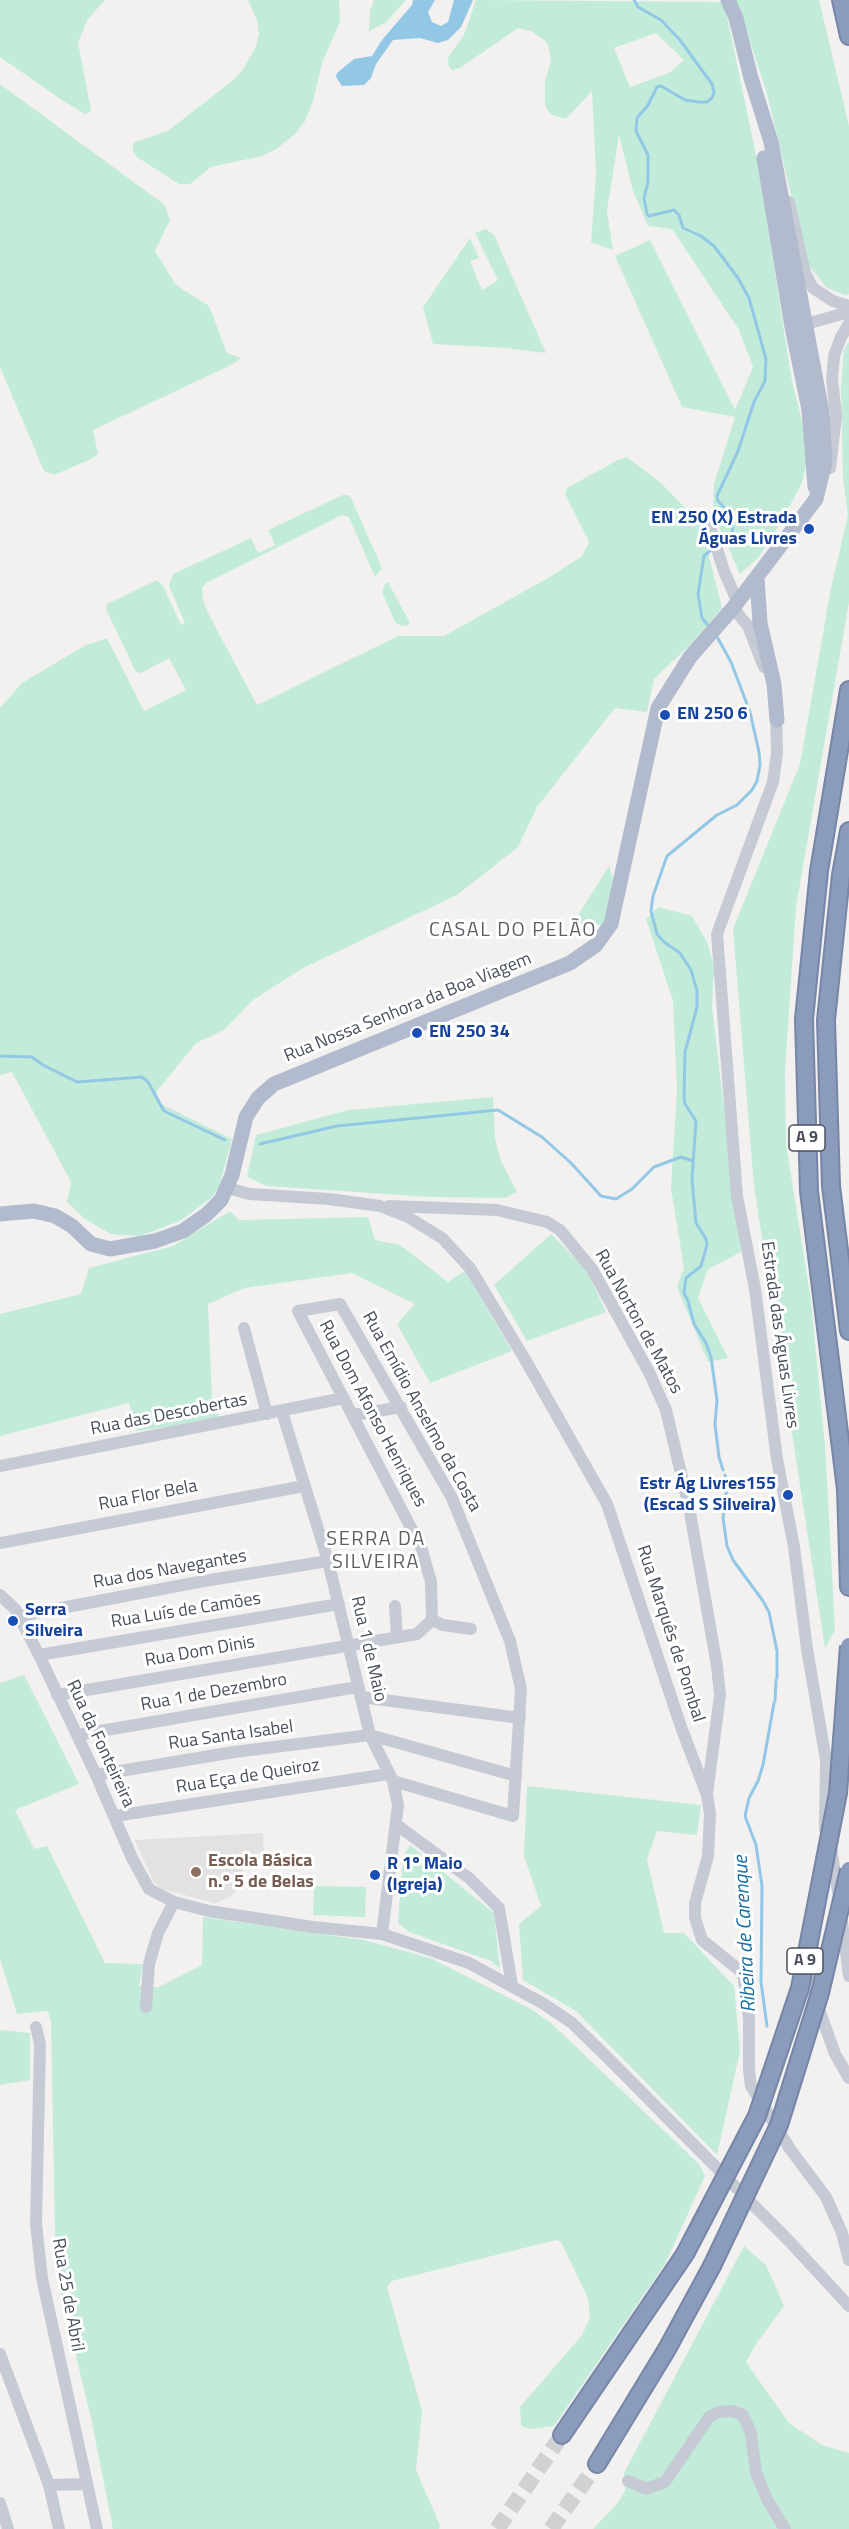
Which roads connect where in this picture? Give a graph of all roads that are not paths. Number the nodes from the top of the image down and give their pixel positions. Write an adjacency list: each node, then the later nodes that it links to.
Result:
1 (841, 0): 3 (highway)
2 (729, 2): 4 (main road)
3 (849, 36)
4 (751, 78): 5 (main road); 9 (main road)
5 (771, 142): 6 (street); 9 (main road)
6 (849, 306)
7 (849, 312): 9 (street)
8 (849, 324): 10 (street)
9 (799, 326): 10 (main road)
10 (816, 499): 12 (main road, Rua Nossa Senhora da Boa Viagem)
11 (707, 518): 13 (street, Estrada das Águas Livres)
12 (757, 577): 13 (main road, Rua Nossa Senhora da Boa Viagem); 14 (main road)
13 (737, 602): 14 (main road); 16 (street, Estrada das Águas Livres); 18 (main road, Rua Nossa Senhora da Boa Viagem)
14 (759, 612): 16 (main road)
15 (849, 690): 33 (highway, A 9)
16 (777, 720): 54 (street, Estrada das Águas Livres)
17 (849, 831): 23 (highway, A 9)
18 (228, 1188): 19 (street, Rua Marquês de Pombal); 20 (main road, Rua Nossa Senhora da Boa Viagem)
19 (380, 1206): 52 (street, Rua Marquês de Pombal); 52 (street, Rua Norton de Matos)
20 (0, 1214)
21 (340, 1304): 24 (street, Rua Dom Afonso Henriques); 25 (street, Rua Emídio Anselmo da Costa)
22 (244, 1328): 27 (street)
23 (849, 1331)
24 (344, 1398): 26 (street, Rua das Descobertas); 28 (street, Rua Dom Afonso Henriques)
25 (401, 1407): 28 (street); 46 (street, Rua Emídio Anselmo da Costa)
26 (282, 1412): 27 (street, Rua das Descobertas); 30 (street, Rua 1 de Maio)
27 (267, 1414): 29 (street, Rua das Descobertas)
28 (354, 1415): 38 (street, Rua Dom Afonso Henriques)
29 (0, 1466)
30 (304, 1486): 31 (street, Rua Flor Bela); 32 (street, Rua 1 de Maio)
31 (0, 1543)
32 (328, 1561): 35 (street, Rua 1 de Maio); 37 (street, Rua dos Navegantes)
33 (849, 1587)
34 (0, 1595): 37 (street, Rua da Fonteireira)
35 (339, 1604): 41 (street, Rua 1 de Maio); 43 (street, Rua Luís de Camões)
36 (395, 1606): 40 (street)
37 (19, 1616): 43 (street, Rua da Fonteireira)
38 (432, 1620): 39 (street); 40 (street)
39 (471, 1629)
40 (397, 1637): 41 (street)
41 (349, 1644): 44 (street, Rua 1 de Maio); 45 (street, Rua Dom Dinis)
42 (849, 1646): 67 (highway, A 9, bridge)
43 (39, 1655): 45 (street, Rua da Fonteireira)
44 (359, 1692): 46 (street, Rua 1 de Dezembro); 47 (street, Rua 1 de Dezembro); 48 (street, Rua 1 de Maio)
45 (57, 1695): 47 (street, Rua da Fonteireira)
46 (520, 1718): 50 (street, Rua Emídio Anselmo da Costa)
47 (77, 1735): 49 (street, Rua da Fonteireira)
48 (370, 1735): 49 (street, Rua Santa Isabel); 50 (street); 51 (street, Rua 1 de Maio)
49 (96, 1775): 53 (street, Rua da Fonteireira)
50 (516, 1776): 51 (street, Rua Emídio Anselmo da Costa)
51 (390, 1777): 53 (street, Rua Eça de Queiroz); 55 (street, Rua 1 de Maio)
52 (707, 1795): 64 (street, Rua Marquês de Pombal)
53 (115, 1816): 57 (street, Rua da Fonteireira)
54 (826, 1822): 59 (street); 63 (street, Estrada das Águas Livres)
55 (397, 1825): 58 (street, Rua 1 de Maio); 60 (street)
56 (849, 1870): 68 (highway, A 9, bridge)
57 (174, 1902): 58 (street, Rua da Fonteireira); 61 (street)
58 (382, 1934): 60 (street, Rua da Fonteireira)
59 (849, 1976)
60 (512, 1985): 65 (street, Rua da Fonteireira)
61 (146, 2007)
62 (36, 2027): 70 (street, Rua 25 de Abril)
63 (849, 2078)
64 (849, 2260)
65 (849, 2306)
66 (0, 2354): 71 (street)
67 (562, 2435)
68 (597, 2464)
69 (628, 2481): 76 (street)
70 (87, 2484): 71 (street); 75 (street, Rua 25 de Abril)
71 (49, 2485): 74 (street)
72 (0, 2503): 73 (street)
73 (8, 2529)
74 (59, 2529)
75 (97, 2529)
76 (785, 2529)

